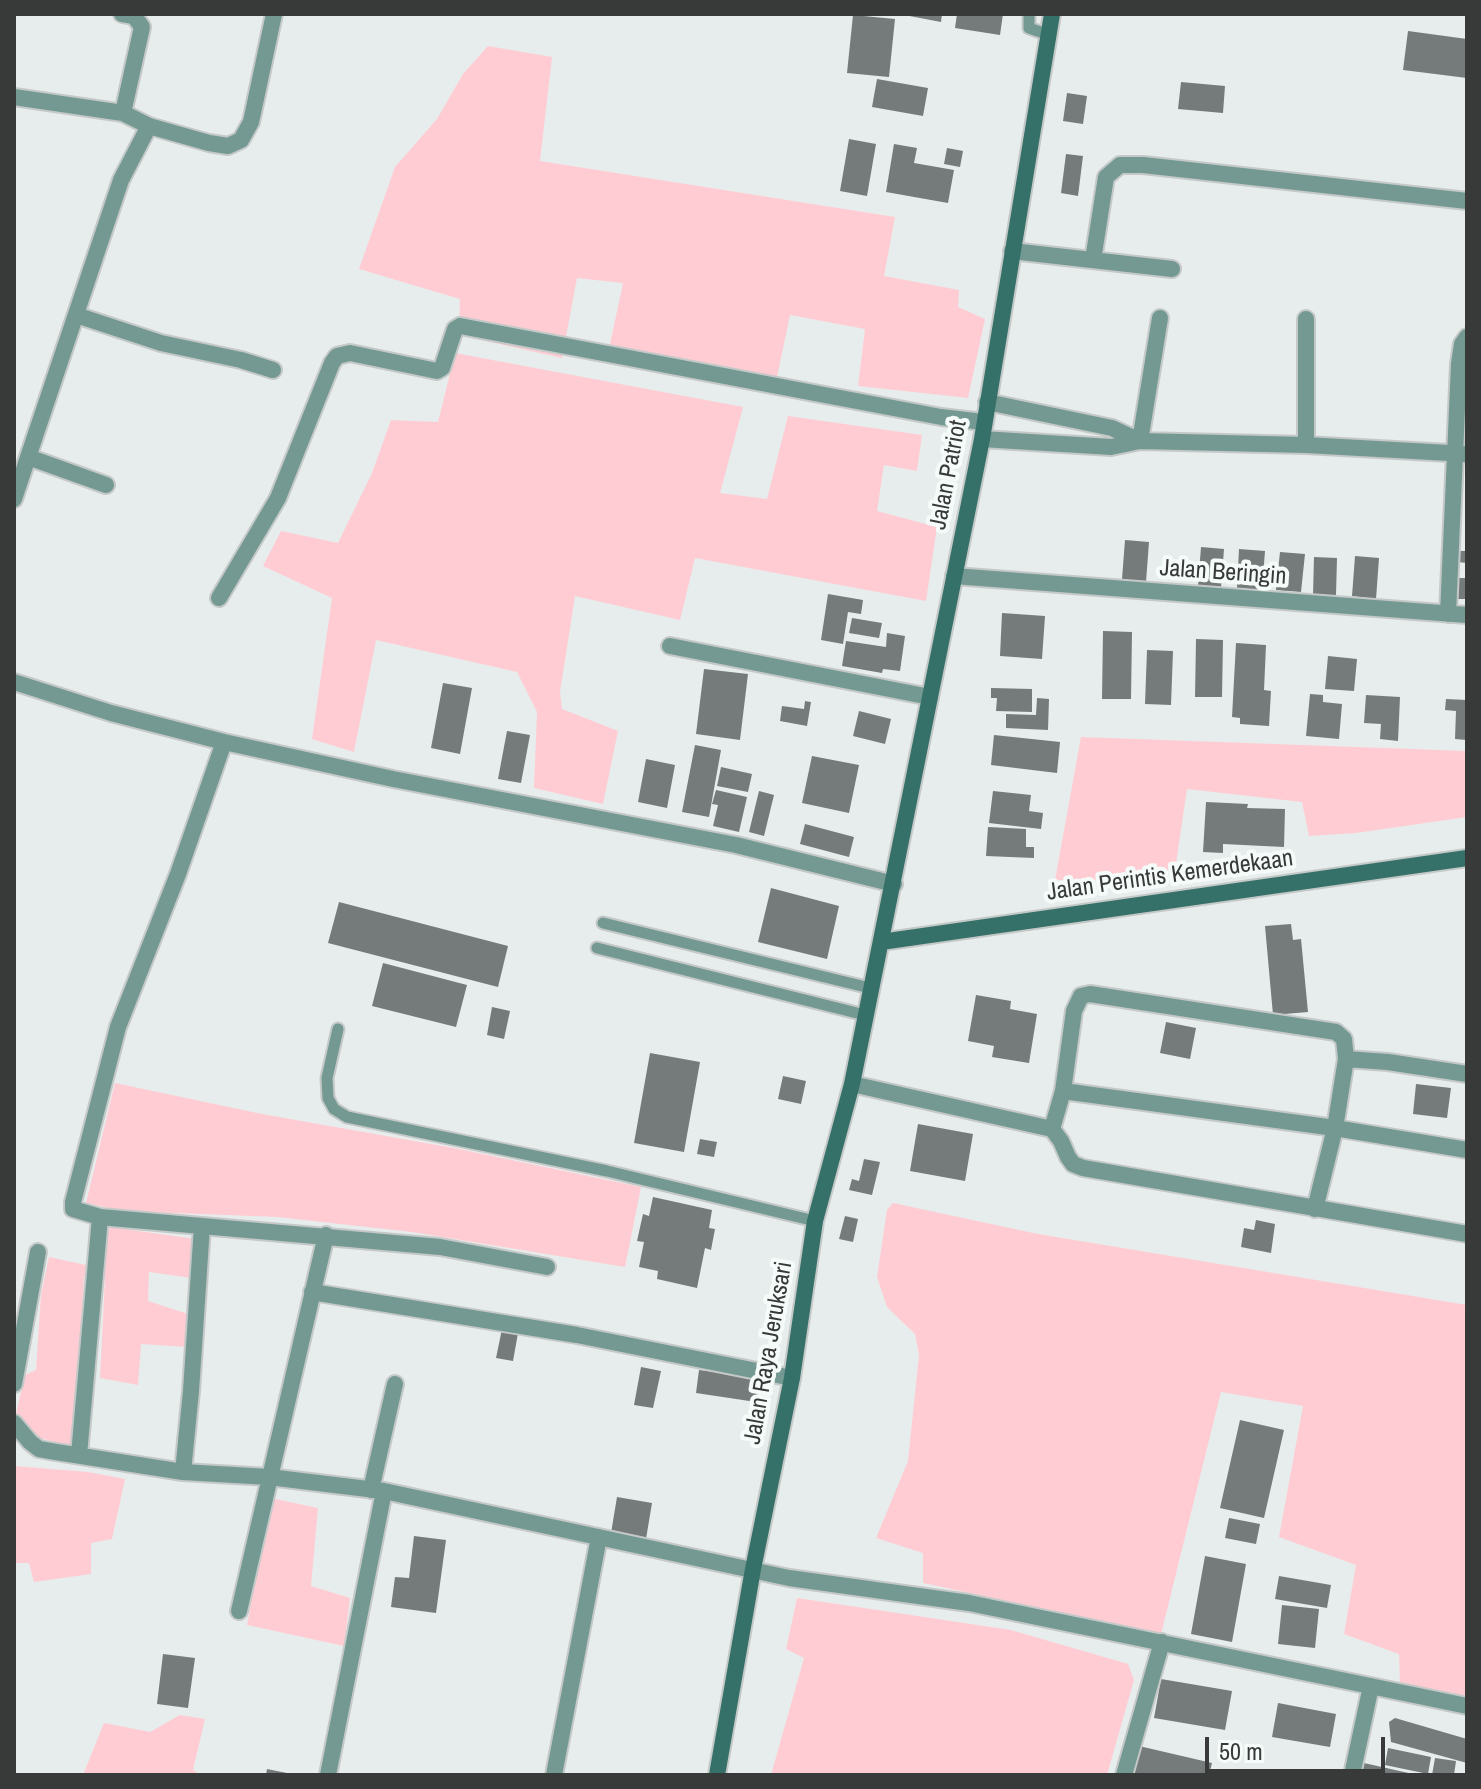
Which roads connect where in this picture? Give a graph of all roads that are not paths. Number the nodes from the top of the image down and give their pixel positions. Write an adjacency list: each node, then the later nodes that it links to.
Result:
1 (122, 14): 7 (street)
2 (274, 14): 8 (street)
3 (1029, 14): 5 (lane)
4 (1052, 14): 5 (street, Jalan Patriot)
5 (1049, 35): 10 (street, Jalan Patriot)
6 (14, 97): 7 (street)
7 (123, 113): 8 (street)
8 (149, 126): 13 (street)
9 (1467, 201): 11 (street)
10 (1019, 252): 11 (street); 18 (street, Jalan Patriot)
11 (1093, 260): 12 (street)
12 (1172, 269)
13 (76, 315): 17 (street); 23 (street)
14 (1160, 318): 20 (street)
15 (1306, 319): 21 (street)
16 (1467, 337): 22 (street)
17 (273, 370)
18 (999, 405): 19 (street, Jalan Patriot); 20 (street)
19 (989, 435): 20 (street); 26 (street, Jalan Patriot); 27 (street)
20 (1140, 441): 21 (street)
21 (1306, 445): 22 (street)
22 (1460, 454): 28 (street)
23 (28, 457): 24 (street); 25 (street)
24 (106, 485)
25 (14, 499)
26 (964, 577): 28 (street, Jalan Beringin); 32 (street, Jalan Patriot)
27 (219, 598)
28 (1448, 614): 29 (street, Jalan Beringin)
29 (1467, 615)
30 (670, 646): 32 (street)
31 (14, 682): 33 (street)
32 (930, 697): 35 (street, Jalan Patriot)
33 (224, 742): 35 (street); 50 (street)
34 (1467, 858): 37 (street, Jalan Perintis Kemerdekaan)
35 (894, 884): 37 (street, Jalan Patriot)
36 (603, 923): 39 (lane)
37 (881, 942): 39 (street, Jalan Raya Jeruksari)
38 (597, 948): 40 (lane)
39 (870, 988): 40 (street, Jalan Raya Jeruksari)
40 (865, 1015): 44 (street, Jalan Raya Jeruksari)
41 (338, 1029): 51 (lane)
42 (1346, 1059): 43 (street); 45 (street); 46 (street)
43 (1467, 1074)
44 (852, 1084): 47 (street); 51 (street, Jalan Raya Jeruksari)
45 (1063, 1091): 46 (street); 47 (street)
46 (1335, 1128): 48 (street); 49 (street)
47 (1052, 1129): 49 (street)
48 (1467, 1150)
49 (1315, 1209): 53 (street)
50 (100, 1217): 52 (street); 62 (street)
51 (815, 1221): 58 (street, Jalan Raya Jeruksari)
52 (202, 1226): 54 (street); 63 (street)
53 (1467, 1234)
54 (326, 1235): 56 (street); 57 (street)
55 (38, 1252): 59 (street)
56 (547, 1267)
57 (312, 1292): 58 (street); 64 (street)
58 (792, 1378): 67 (street, Jalan Raya Jeruksari)
59 (14, 1384)
60 (395, 1384): 65 (street)
61 (14, 1423): 62 (street)
62 (79, 1455): 63 (street)
63 (183, 1472): 64 (street)
64 (269, 1477): 65 (street); 68 (street)
65 (377, 1491): 66 (street); 72 (street)
66 (599, 1537): 67 (street); 73 (street)
67 (759, 1571): 69 (street); 74 (street, Jalan Raya Jeruksari)
68 (239, 1611)
69 (1162, 1642): 70 (street); 75 (street)
70 (1371, 1686): 71 (street); 76 (street)
71 (1467, 1706)
72 (328, 1775)
73 (554, 1775)
74 (717, 1775)
75 (1124, 1775)
76 (1352, 1775)

